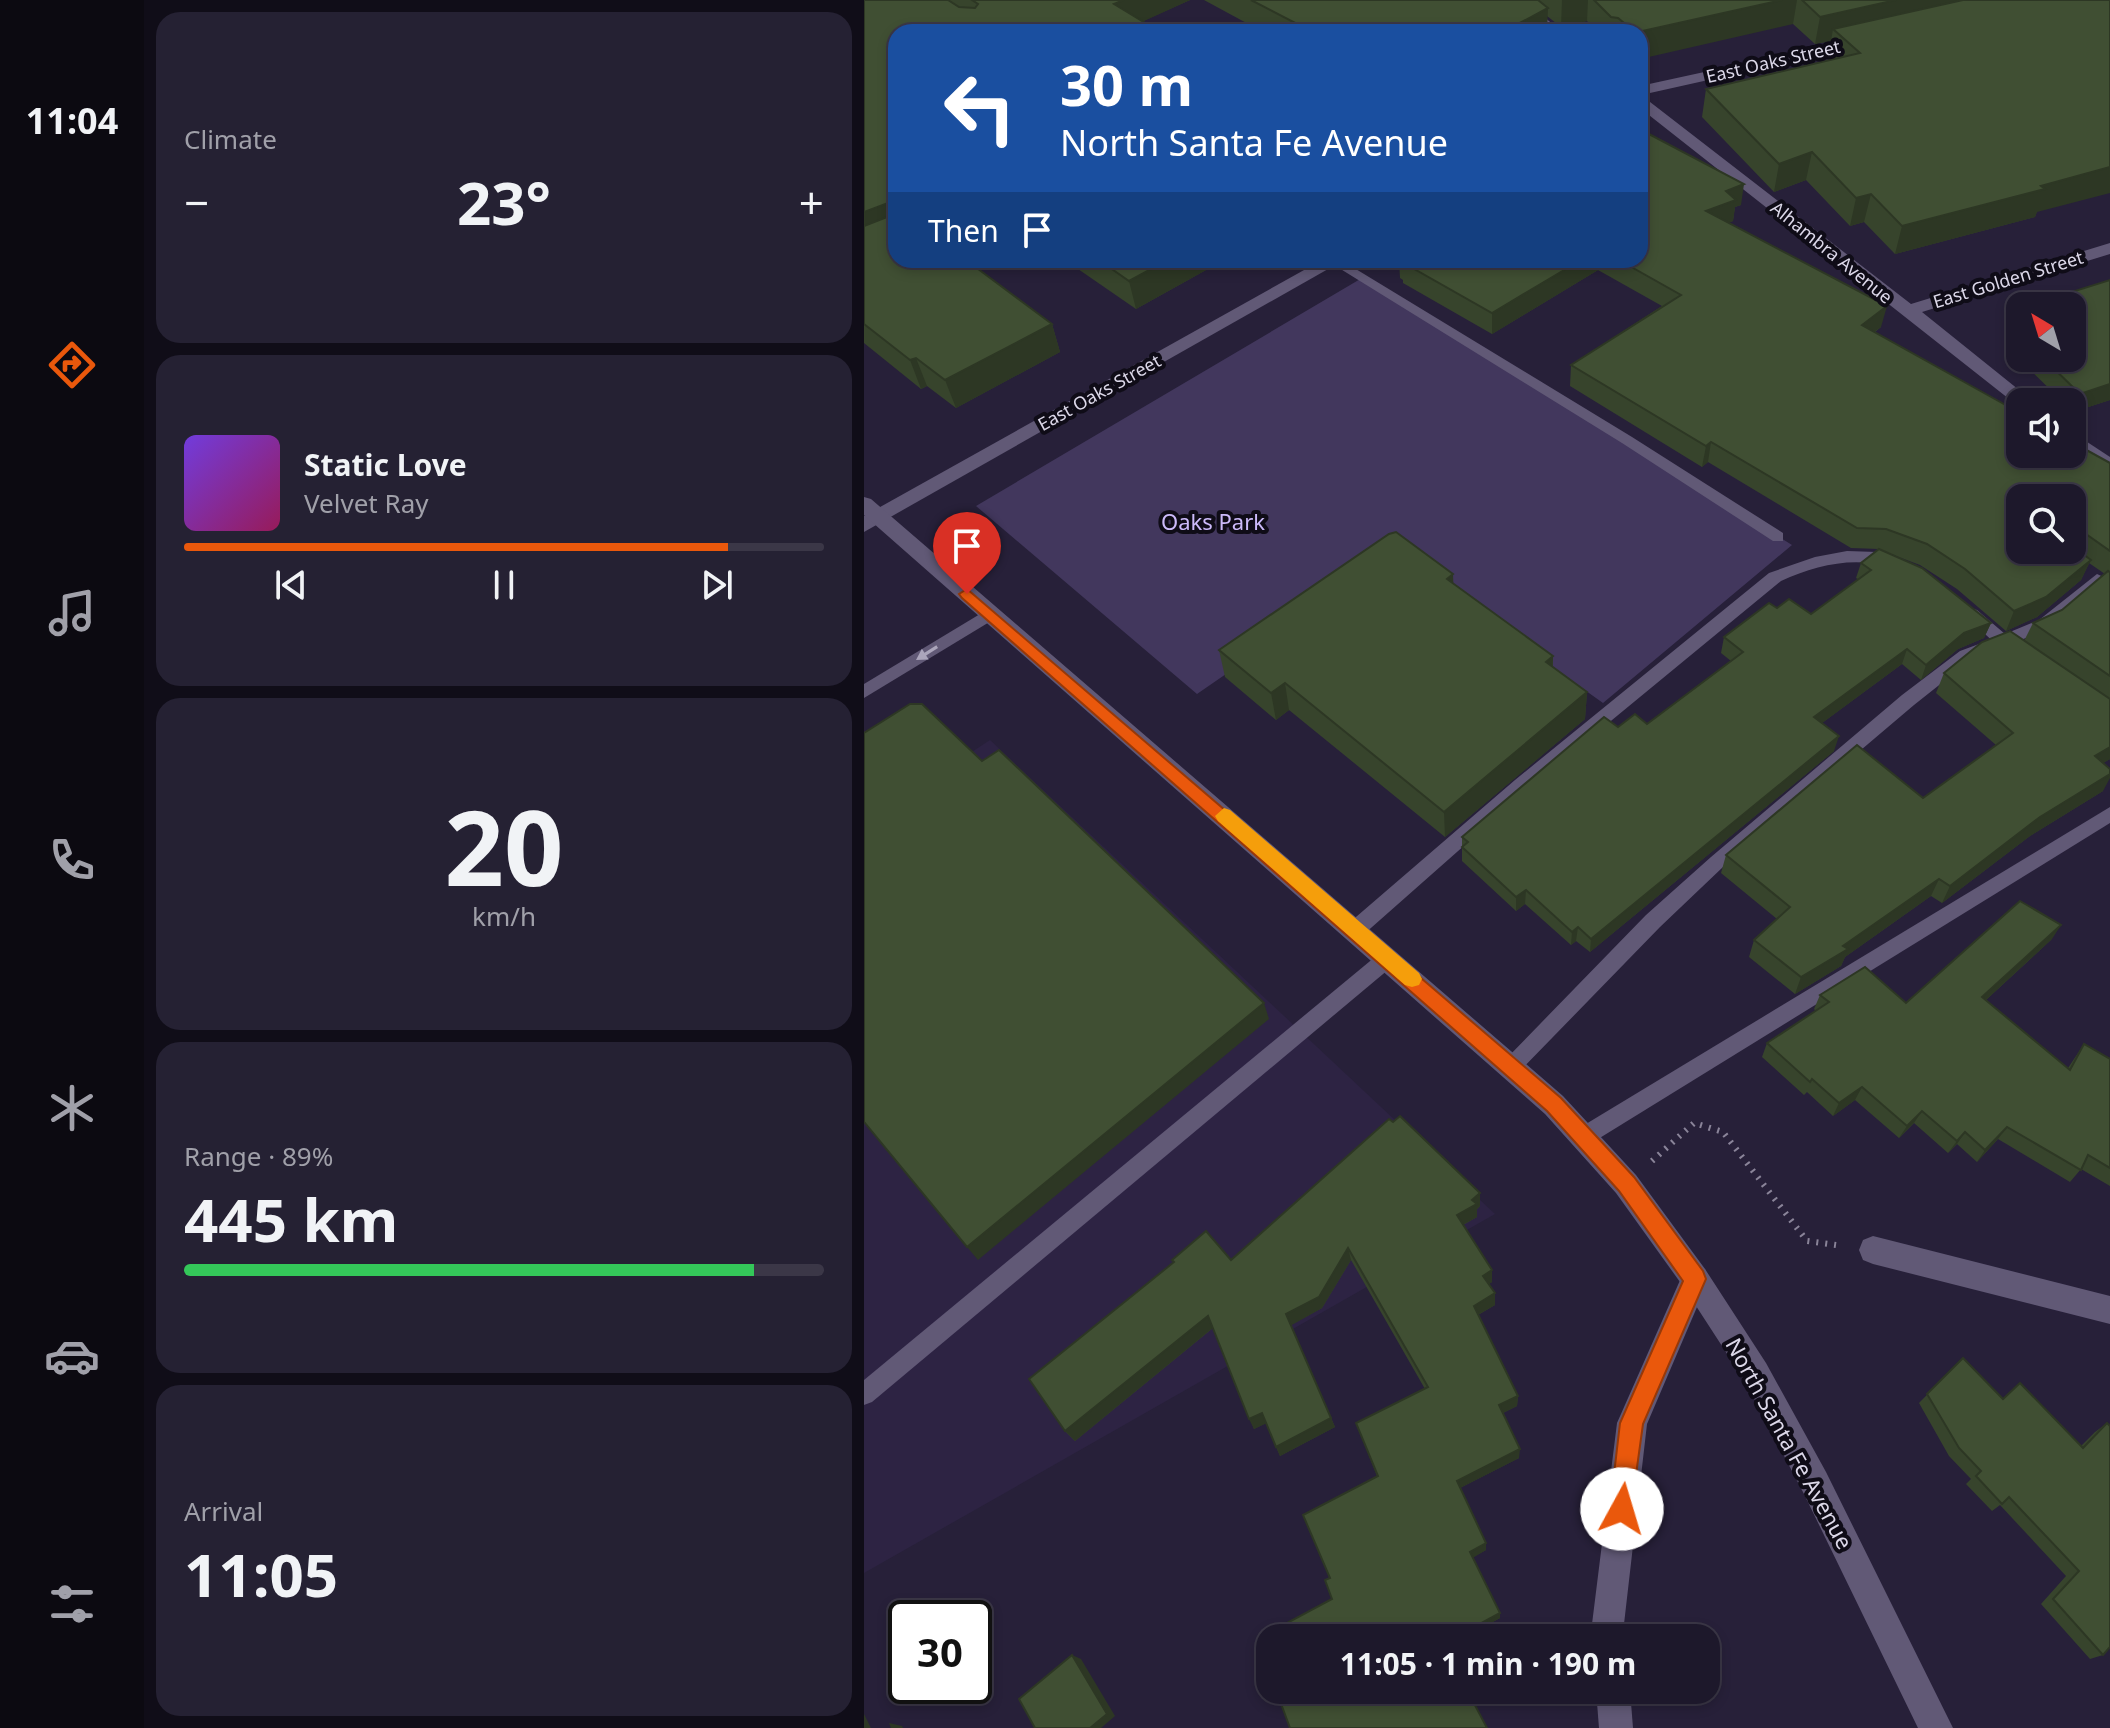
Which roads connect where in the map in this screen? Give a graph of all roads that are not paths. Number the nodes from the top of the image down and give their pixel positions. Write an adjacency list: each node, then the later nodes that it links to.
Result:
1 (1515, 0): 2 (street)
2 (1545, 24)
3 (1881, 37): 4 (street, East Oaks Street)
4 (1648, 89)
5 (1648, 106): 9 (street, Alhambra Avenue)
6 (2110, 248): 9 (street, East Golden Street)
7 (1318, 268): 13 (street, East Oaks Street)
8 (1346, 268): 14 (lane)
9 (1906, 311): 10 (street, Alhambra Avenue)
10 (2007, 388)
11 (2086, 449): 12 (street)
12 (2110, 467)
13 (869, 515): 18 (street, North Santa Fe Avenue)
14 (1778, 537)
15 (1902, 568): 23 (lane)
16 (2098, 579): 19 (lane)
17 (1951, 600): 19 (lane)
18 (990, 614): 21 (lane, one-way to 21); 23 (street, North Santa Fe Avenue)
19 (2003, 641): 20 (lane); 25 (lane)
20 (2028, 656)
21 (864, 692)
22 (2110, 814): 26 (lane)
23 (1356, 929): 24 (street, North Santa Fe Avenue)
24 (1388, 958): 25 (street, North Santa Fe Avenue); 30 (lane)
25 (1511, 1067): 26 (street, North Santa Fe Avenue)
26 (1583, 1137): 28 (street, North Santa Fe Avenue)
27 (1873, 1250): 29 (street)
28 (1695, 1279): 31 (street); 34 (street, North Santa Fe Avenue)
29 (2110, 1310)
30 (864, 1394)
31 (1608, 1624)
32 (1614, 1704): 33 (street)
33 (1616, 1728)
34 (1936, 1728)

